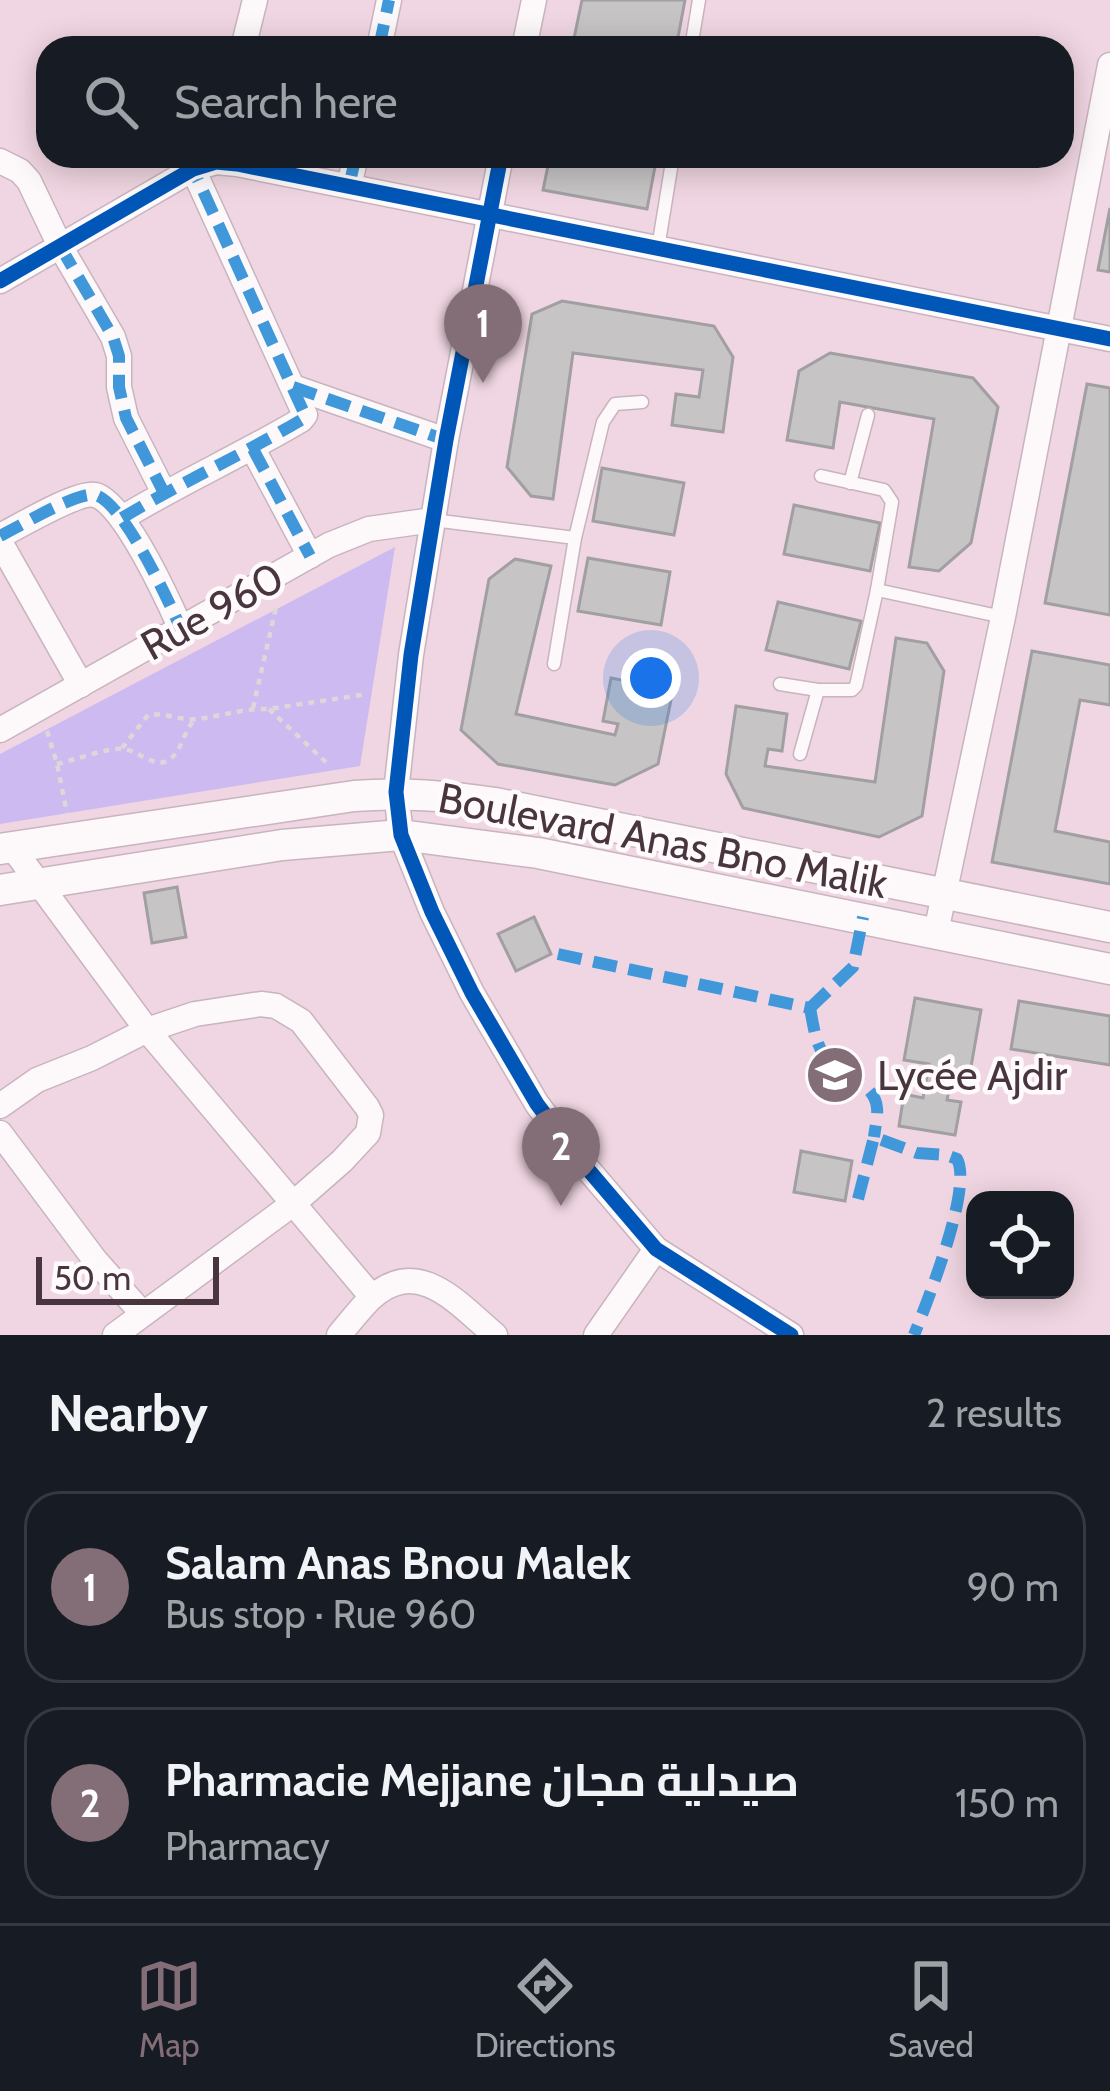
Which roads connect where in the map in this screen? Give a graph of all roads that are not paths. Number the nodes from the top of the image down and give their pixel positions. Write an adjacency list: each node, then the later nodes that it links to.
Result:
1 (255, 0): 5 (street)
2 (388, 0): 6 (street)
3 (534, 0): 7 (street)
4 (700, 0): 8 (lane)
5 (246, 36)
6 (381, 36)
7 (526, 36)
8 (694, 36)
9 (1110, 65): 22 (street)
10 (0, 161): 19 (street)
11 (197, 168): 19 (street)
12 (210, 168): 24 (street)
13 (258, 168): 17 (street)
14 (354, 168): 17 (street)
15 (498, 168): 18 (street)
16 (671, 168): 20 (lane)
17 (350, 186): 18 (street)
18 (488, 214): 20 (street); 27 (street)
19 (61, 245): 21 (street); 31 (street)
20 (658, 249): 22 (street)
21 (0, 281)
22 (1060, 329): 23 (street); 38 (street)
23 (1110, 339)
24 (293, 387): 27 (street); 28 (street)
25 (642, 402): 34 (lane)
26 (868, 415): 30 (lane)
27 (446, 440): 33 (street)
28 (253, 449): 31 (street); 36 (street)
29 (820, 476): 30 (lane)
30 (850, 483): 37 (lane)
31 (164, 493): 32 (street)
32 (122, 518): 35 (street); 39 (street)
33 (433, 520): 34 (lane); 36 (street, Rue 960); 46 (street)
34 (575, 538): 40 (lane)
35 (0, 539): 42 (street)
36 (310, 556): 39 (street, Rue 960)
37 (877, 590): 38 (lane); 43 (lane)
38 (1003, 617): 51 (street)
39 (181, 628): 42 (street, Rue 960)
40 (554, 664)
41 (780, 684): 43 (lane)
42 (81, 685): 44 (street, Rue 960)
43 (818, 691): 45 (lane)
44 (0, 730)
45 (800, 754)
46 (396, 792): 47 (street); 48 (street, Boulevard Anas Bno Malik); 51 (street, Boulevard Anas Bno Malik)
47 (401, 835): 49 (street, Boulevard Anas Bno Malik); 53 (street, Boulevard Anas Bno Malik); 59 (street)
48 (6, 848): 49 (street)
49 (37, 884): 50 (street, Boulevard Anas Bno Malik); 55 (street)
50 (0, 890)
51 (946, 893): 52 (street, Boulevard Anas Bno Malik); 53 (street)
52 (1110, 927)
53 (936, 932): 54 (street, Boulevard Anas Bno Malik)
54 (1110, 969)
55 (147, 1030): 56 (street); 58 (street); 58 (street)
56 (0, 1106)
57 (0, 1133): 61 (street)
58 (294, 1203): 60 (street); 61 (street)
59 (656, 1250): 65 (street); 66 (street)
60 (372, 1297): 63 (street); 64 (street)
61 (142, 1313): 62 (street)
62 (115, 1335)
63 (339, 1335)
64 (495, 1335)
65 (596, 1335)
66 (791, 1335)

